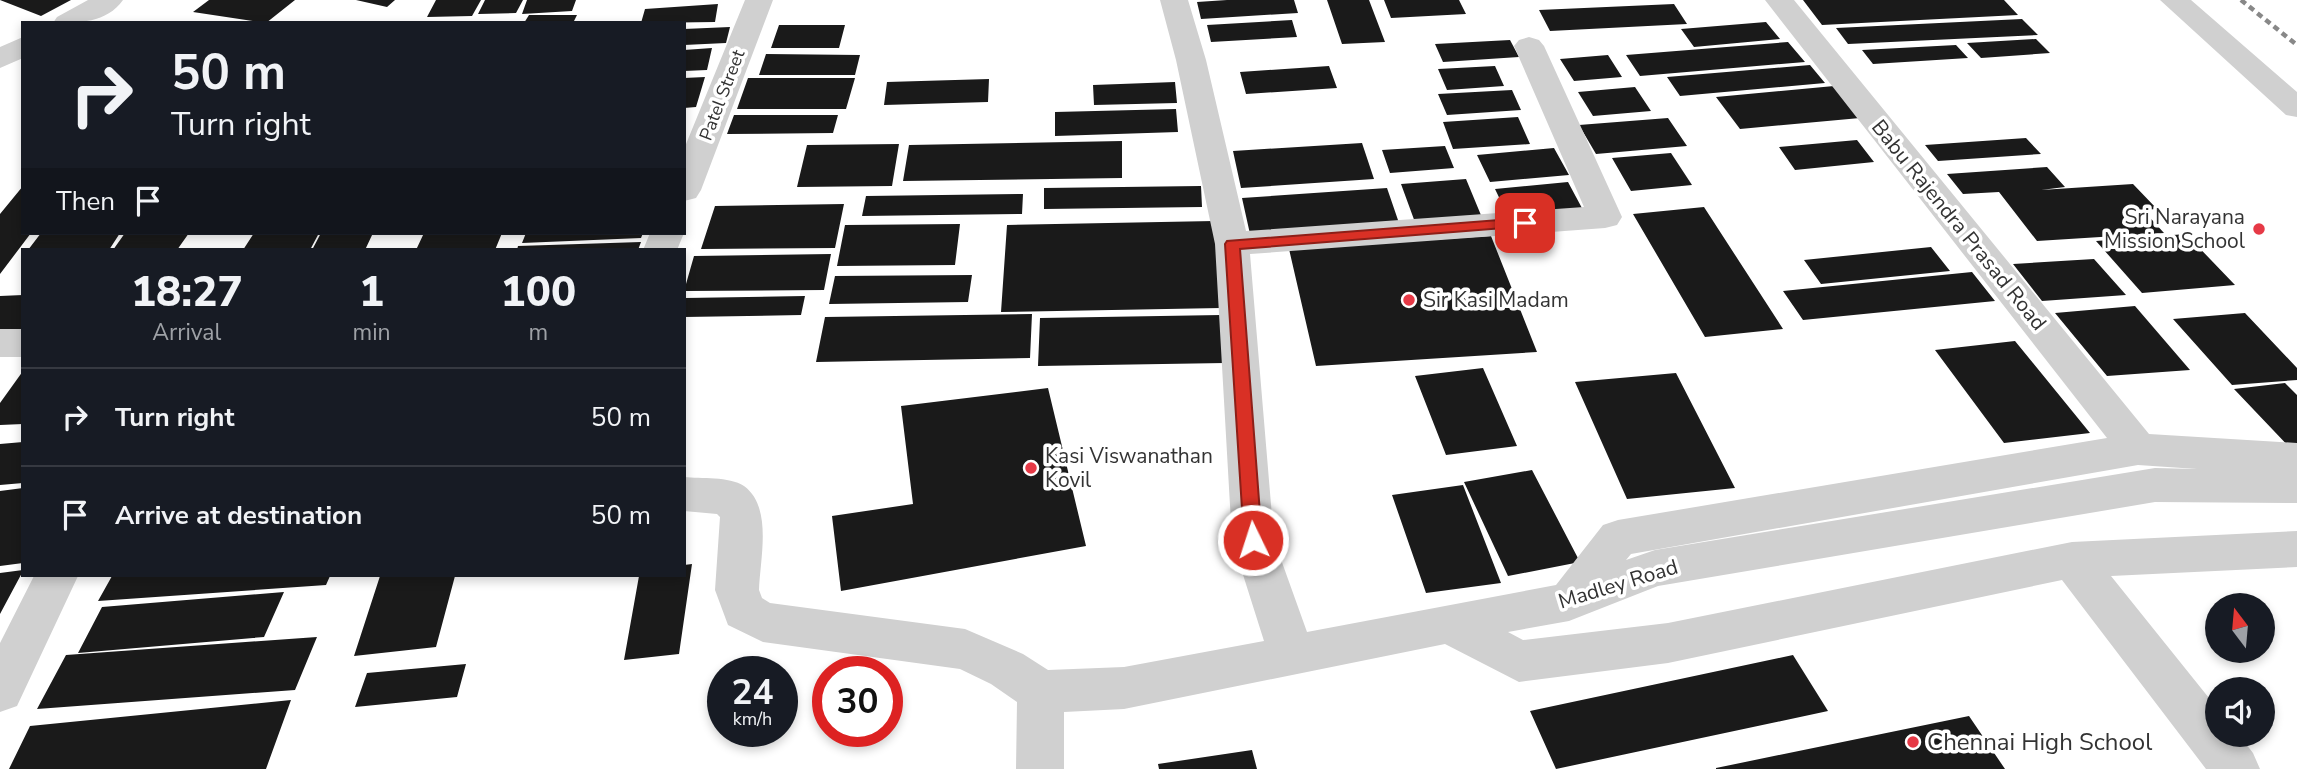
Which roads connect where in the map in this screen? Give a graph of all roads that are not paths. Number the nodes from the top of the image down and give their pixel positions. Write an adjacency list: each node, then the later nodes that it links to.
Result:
1 (109, 0): 6 (street)
2 (759, 0): 11 (street, Patel Street)
3 (1174, 0): 12 (street)
4 (1779, 0): 16 (street, Babu Rajendra Prasad Road)
5 (2174, 0): 10 (street)
6 (70, 21)
7 (1529, 46): 12 (street)
8 (21, 47): 9 (street)
9 (0, 58)
10 (2297, 108)
11 (686, 185)
12 (1232, 244): 23 (street)
13 (0, 343): 14 (street)
14 (21, 343)
15 (2297, 459): 16 (street)
16 (2146, 467): 17 (street); 22 (street, Madley Road)
17 (2297, 486)
18 (686, 494): 25 (street)
19 (2297, 549): 20 (street)
20 (2072, 560): 22 (street); 27 (street)
21 (56, 577): 24 (street)
22 (1448, 623): 23 (street, Madley Road)
23 (1292, 656): 25 (street, Madley Road)
24 (0, 691)
25 (1041, 692): 26 (street)
26 (1040, 769)
27 (2236, 769)

